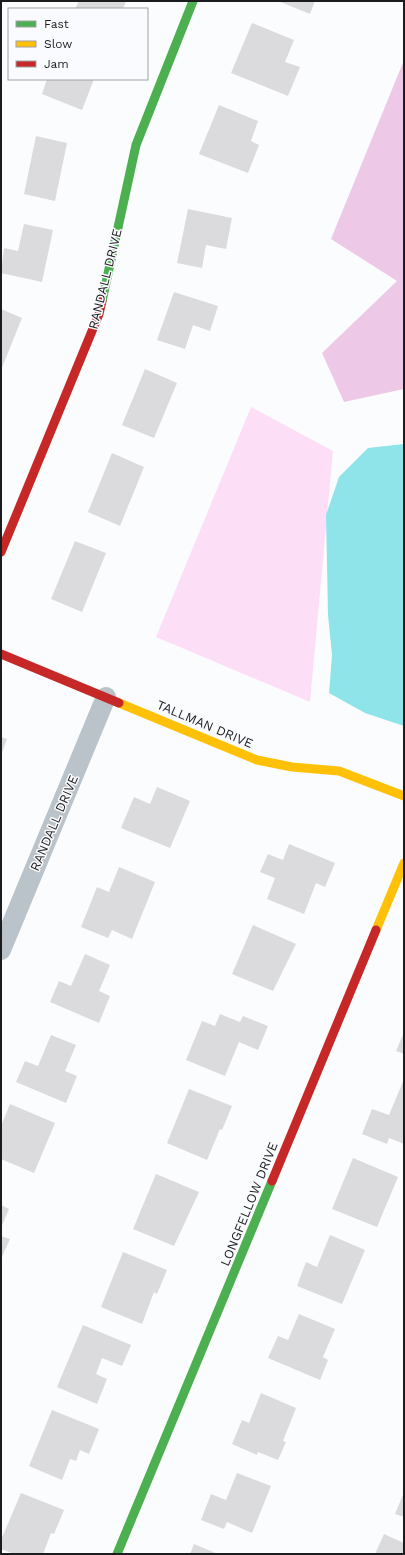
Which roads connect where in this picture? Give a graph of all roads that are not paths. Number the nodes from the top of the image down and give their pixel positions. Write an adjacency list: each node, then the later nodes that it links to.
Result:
1 (193, 1): 2 (street, RANDALL DRIVE)
2 (1, 552)
3 (1, 654): 4 (street, TALLMAN DRIVE)
4 (106, 697): 5 (street, TALLMAN DRIVE); 7 (street, RANDALL DRIVE)
5 (404, 796)
6 (404, 863): 8 (street, LONGFELLOW DRIVE)
7 (1, 950)
8 (117, 1554)

